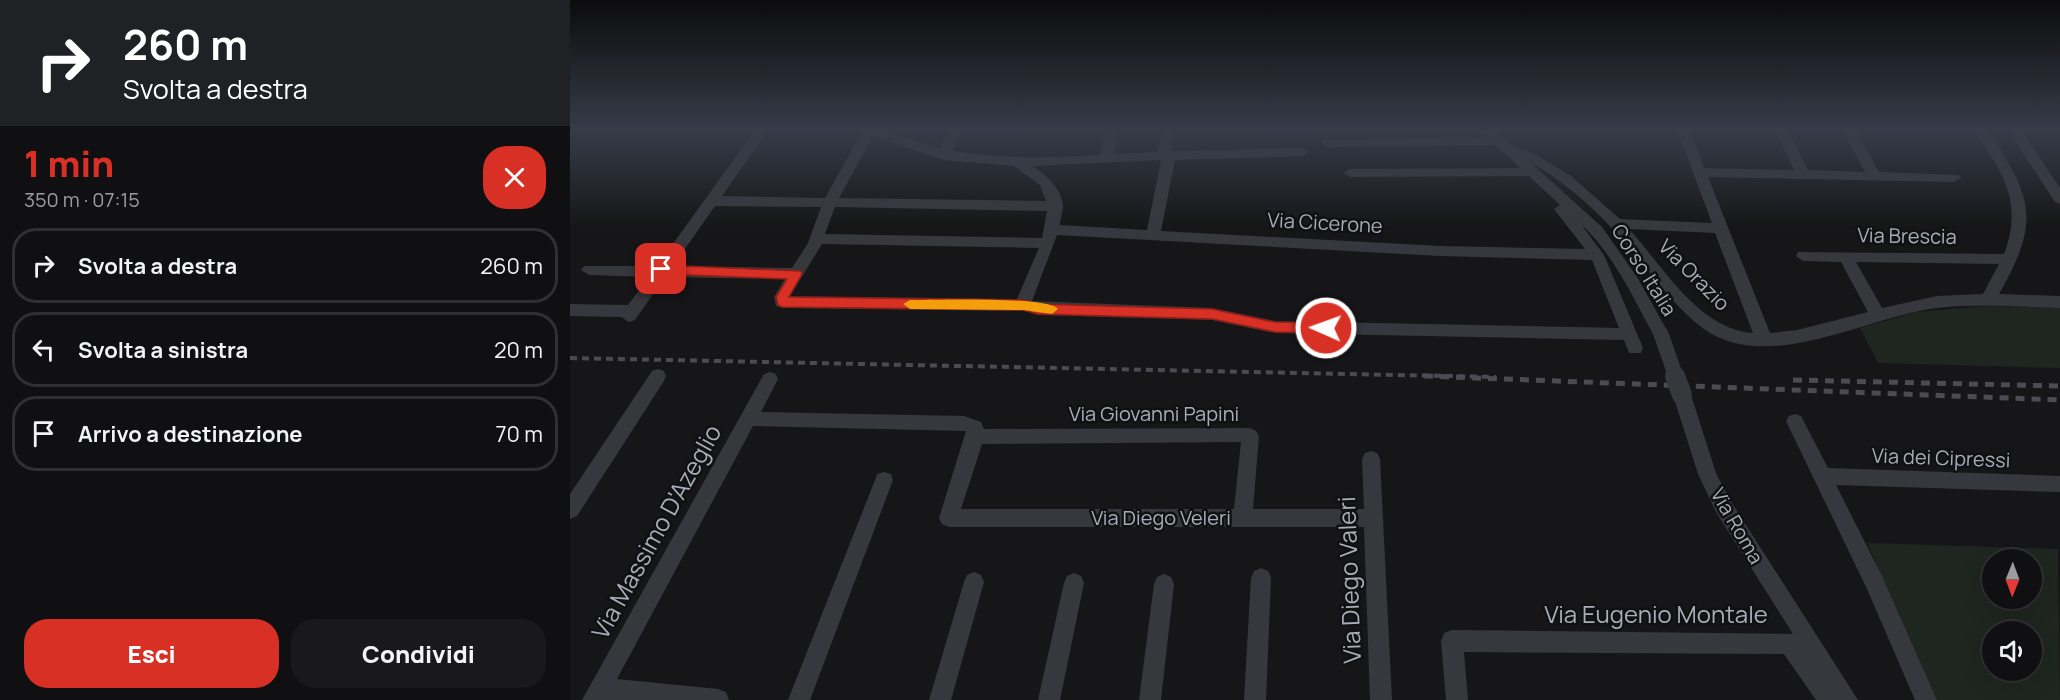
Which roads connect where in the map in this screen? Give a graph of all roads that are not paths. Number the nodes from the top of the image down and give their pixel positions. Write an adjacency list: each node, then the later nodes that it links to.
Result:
1 (739, 163): 19 (street)
2 (850, 163): 20 (street)
3 (1020, 163): 21 (street)
4 (1165, 163): 24 (street)
5 (1523, 163): 14 (street, Corso Italia)
6 (1542, 163): 22 (street, Via Orazio)
7 (1695, 163): 12 (street)
8 (1797, 163): 15 (street)
9 (1867, 163): 16 (street)
10 (2000, 163): 30 (street)
11 (2035, 163): 18 (street)
12 (1699, 172): 15 (street); 23 (street)
13 (1350, 173): 14 (street)
14 (1534, 173): 27 (street); 39 (street, Corso Italia)
15 (1803, 174): 16 (street)
16 (1874, 176): 17 (street)
17 (1954, 178)
18 (2060, 199)
19 (712, 201): 20 (street); 31 (street)
20 (831, 204): 21 (street); 26 (street)
21 (1056, 206): 25 (street)
22 (1615, 224): 23 (street); 40 (street, Via Orazio)
23 (1721, 228): 40 (street)
24 (1153, 236): 25 (street, Via Cicerone); 27 (street, Via Cicerone)
25 (1049, 237): 26 (street, Via Cicerone); 36 (street)
26 (816, 239): 33 (street)
27 (1597, 255): 36 (street)
28 (1803, 256): 29 (street, Via Brescia)
29 (1846, 257): 30 (street, Via Brescia); 38 (street)
30 (2010, 259): 34 (street)
31 (661, 269): 32 (street); 33 (street); 37 (street)
32 (589, 270)
33 (796, 274): 36 (street)
34 (1988, 300): 35 (street, Via Orazio); 38 (street, Via Orazio)
35 (2060, 302)
36 (1023, 305)
37 (570, 310)
38 (1878, 316): 40 (street, Via Orazio)
39 (1661, 334): 67 (street, Via Roma, bridge)
40 (1764, 340)
41 (658, 376): 50 (street)
42 (770, 379): 43 (street, Via Massimo D'Azeglio)
43 (748, 419): 45 (street, Via Massimo D'Azeglio); 57 (street, Via Massimo D'Azeglio)
44 (1795, 421): 47 (street)
45 (975, 432): 51 (street, Via Giovanni Papini); 51 (street, Via Diego Veleri)
46 (1371, 459): 52 (street, Via Diego Valeri)
47 (1820, 476): 49 (street, Via dei Cipressi); 68 (street)
48 (884, 480): 59 (street)
49 (2060, 484)
50 (570, 510)
51 (1243, 518): 52 (street, Via Diego Veleri)
52 (1373, 519): 64 (street, Via Diego Valeri)
53 (1261, 578): 63 (street)
54 (974, 582): 60 (street)
55 (1074, 583): 61 (street)
56 (1164, 584): 62 (street)
57 (596, 694): 58 (street)
58 (718, 700)
59 (800, 700)
60 (940, 700)
61 (1049, 700)
62 (1150, 700)
63 (1256, 700)
64 (1381, 700)
65 (1457, 700): 66 (street, Via Eugenio Montale)
66 (1829, 700)
67 (1847, 700)
68 (1926, 700)

